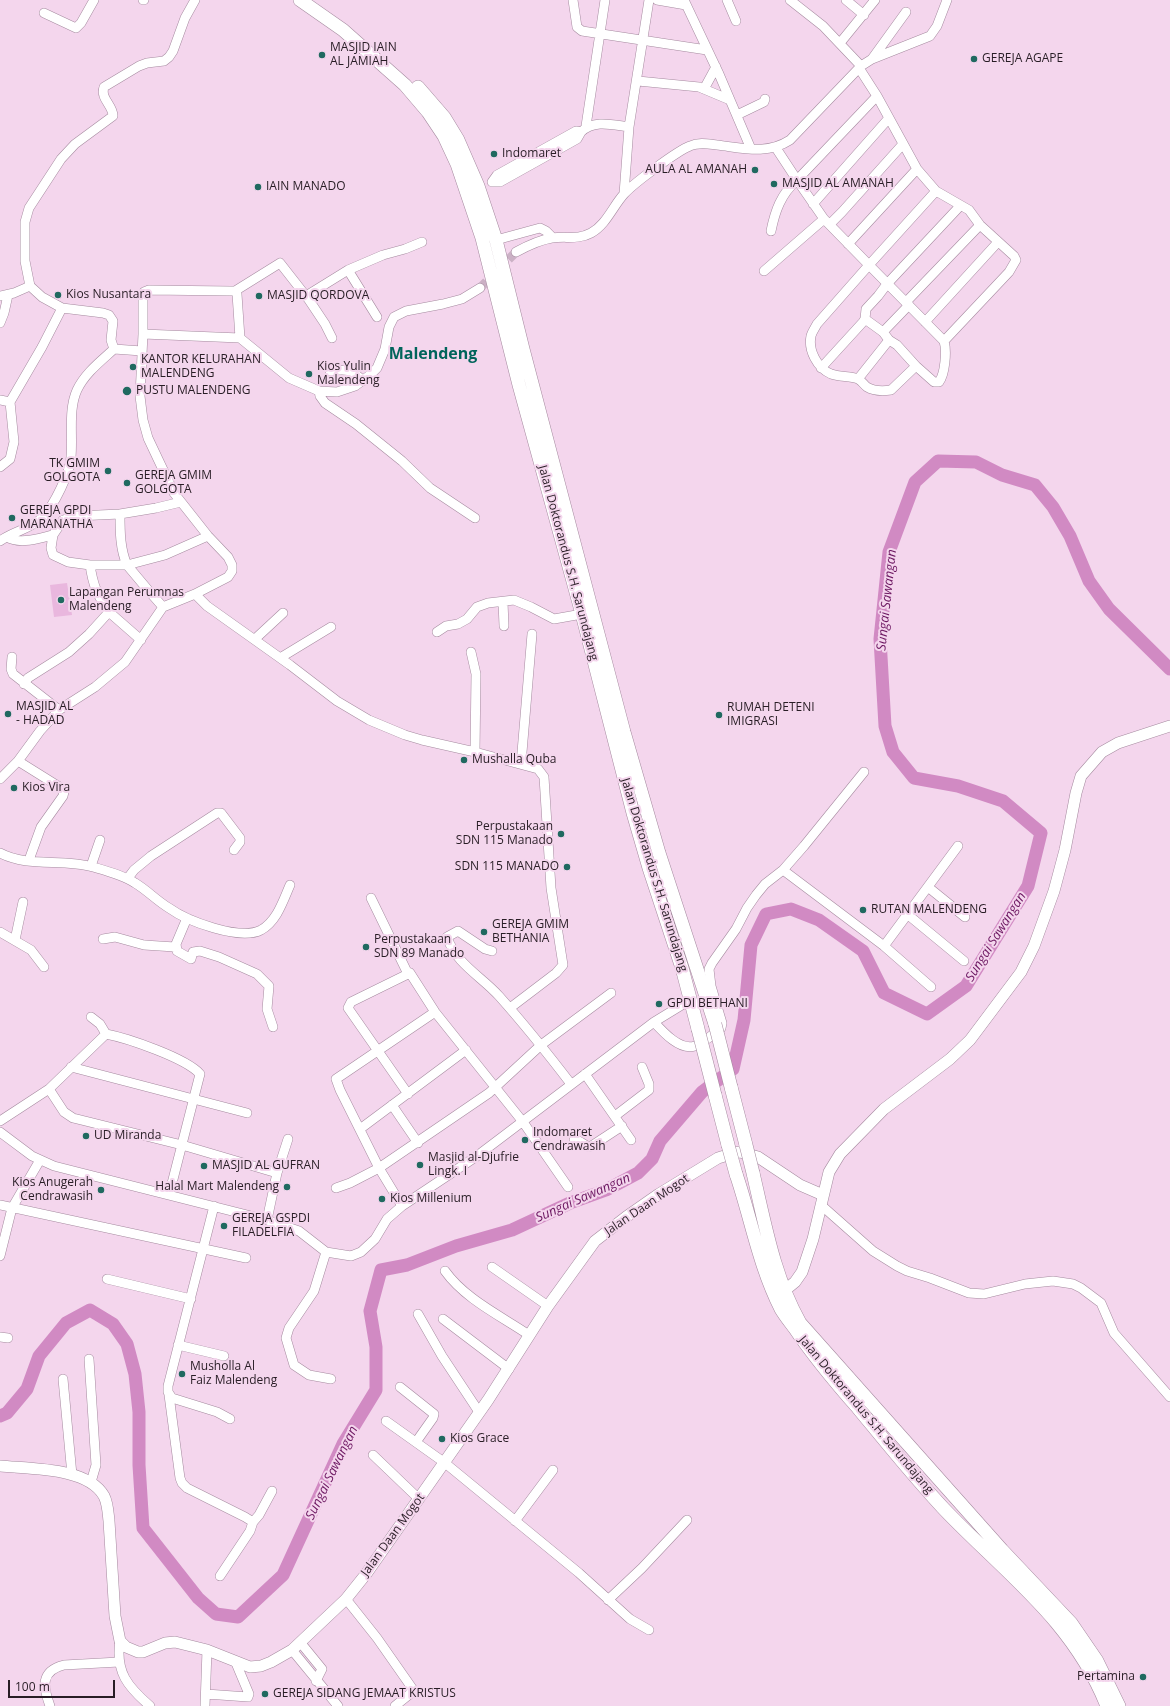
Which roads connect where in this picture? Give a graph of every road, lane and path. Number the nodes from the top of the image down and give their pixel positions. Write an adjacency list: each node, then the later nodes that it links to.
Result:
1 (94, 0): 16 (street)
2 (195, 0): 58 (street)
3 (300, 0): 99 (highway, Jalan Doktorandus S.H. Sarundajang)
4 (316, 0): 40 (highway, Jalan Doktorandus S.H. Sarundajang)
5 (573, 0): 19 (street)
6 (604, 0): 19 (street)
7 (649, 0): 20 (street)
8 (656, 0): 14 (street)
9 (727, 0): 18 (street)
10 (790, 0): 21 (street)
11 (846, 0): 17 (street)
12 (875, 0): 17 (street)
13 (947, 0): 23 (street)
14 (685, 3): 22 (street)
15 (906, 12): 23 (street)
16 (44, 13)
17 (864, 15): 21 (street)
18 (736, 20)
19 (600, 35): 20 (street); 34 (street)
20 (643, 40): 22 (street); 26 (street)
21 (840, 43): 25 (street)
22 (707, 50): 24 (street)
23 (872, 59): 25 (street)
24 (716, 67): 27 (street); 30 (street)
25 (860, 67): 28 (street); 37 (street)
26 (638, 81): 27 (street); 33 (street)
27 (704, 89): 30 (street)
28 (876, 96): 32 (street); 39 (street)
29 (765, 99): 31 (street)
30 (730, 100): 31 (street)
31 (737, 115): 36 (street)
32 (889, 118): 35 (street); 43 (street)
33 (629, 127): 34 (street); 42 (street)
34 (584, 129): 40 (street)
35 (903, 144): 38 (street); 45 (street)
36 (751, 149): 37 (street); 42 (street)
37 (777, 150): 39 (street)
38 (917, 170): 41 (street); 52 (street)
39 (797, 180): 43 (street); 47 (street)
40 (479, 189): 49 (highway, Jalan Doktorandus S.H. Sarundajang)
41 (936, 191): 44 (street); 54 (street)
42 (624, 194): 48 (street)
43 (813, 204): 45 (street)
44 (960, 206): 46 (street); 57 (street)
45 (827, 221): 52 (street); 56 (street)
46 (980, 225): 51 (street); 63 (street)
47 (771, 231)
48 (553, 238): 49 (street); 53 (street)
49 (496, 240): 107 (highway, Jalan Doktorandus S.H. Sarundajang)
50 (422, 242): 55 (street)
51 (998, 242): 67 (street); 74 (street)
52 (848, 244): 54 (street)
53 (516, 252)
54 (869, 265): 57 (street); 78 (street)
55 (348, 270): 62 (street); 65 (street)
56 (764, 271)
57 (887, 284): 63 (street); 66 (street)
58 (30, 286): 61 (street); 64 (street)
59 (480, 288): 81 (street)
60 (238, 289): 62 (street); 70 (street); 71 (street)
61 (4, 296): 68 (street)
62 (306, 296): 72 (street)
63 (908, 304): 67 (street); 69 (street)
64 (62, 308): 75 (street); 84 (street)
65 (377, 317)
66 (866, 319): 69 (street); 78 (street)
67 (925, 322): 74 (street)
68 (0, 323)
69 (882, 332): 73 (street)
70 (143, 334): 71 (street); 76 (street)
71 (240, 338): 82 (street)
72 (332, 338)
73 (889, 340): 77 (street); 80 (street)
74 (944, 341): 77 (street)
75 (114, 349): 76 (street); 91 (street)
76 (142, 351): 86 (street)
77 (916, 366): 80 (street)
78 (821, 368): 80 (street)
79 (330, 371): 81 (street)
80 (858, 379)
81 (363, 381): 82 (street)
82 (319, 391): 88 (street)
83 (0, 400): 84 (street)
84 (10, 402): 85 (street)
85 (0, 467)
86 (181, 502): 87 (street); 90 (street)
87 (120, 514): 89 (street); 93 (street)
88 (475, 518)
89 (53, 535): 91 (street); 92 (street)
90 (208, 536): 93 (street); 94 (street)
91 (4, 539)
92 (90, 564): 93 (street); 97 (street)
93 (127, 565): 96 (street)
94 (195, 594): 96 (street); 105 (street)
95 (503, 602): 99 (street); 100 (street); 102 (street)
96 (163, 607): 104 (street)
97 (109, 612): 104 (street); 110 (street)
98 (283, 613): 105 (street)
99 (582, 614): 107 (highway, Jalan Doktorandus S.H. Sarundajang)
100 (504, 626)
101 (331, 627): 109 (street)
102 (437, 632)
103 (532, 634): 115 (street)
104 (141, 640): 111 (street)
105 (254, 640): 109 (street)
106 (471, 652): 113 (street)
107 (598, 654): 142 (highway, Jalan Doktorandus S.H. Sarundajang); 146 (highway, Jalan Doktorandus S.H. Sarundajang)
108 (12, 657): 110 (street)
109 (280, 658): 113 (street)
110 (24, 684): 111 (street)
111 (59, 710): 114 (street)
112 (1170, 726): 179 (main road)
113 (475, 752): 115 (street)
114 (18, 761): 117 (street); 122 (street)
115 (521, 764): 147 (street)
116 (864, 772): 124 (street)
117 (0, 779)
118 (100, 840): 123 (street)
119 (958, 846): 127 (street)
120 (234, 850): 125 (street)
121 (0, 854): 122 (street)
122 (29, 860): 123 (street)
123 (91, 866): 125 (street)
124 (783, 870): 136 (street); 137 (street)
125 (128, 878): 131 (street)
126 (290, 885): 131 (street)
127 (928, 887): 130 (street); 132 (street)
128 (371, 898): 143 (street)
129 (23, 902): 135 (street)
130 (907, 914): 137 (street); 140 (street)
131 (187, 918): 138 (street)
132 (965, 918)
133 (0, 932): 135 (street)
134 (103, 939): 138 (street)
135 (15, 940): 141 (street)
136 (727, 941): 142 (street); 150 (street)
137 (884, 946): 144 (street)
138 (175, 947): 151 (street)
139 (492, 951): 147 (street)
140 (964, 961)
141 (44, 967)
142 (697, 970): 198 (highway, Jalan Doktorandus S.H. Sarundajang, bridge)
143 (408, 974): 148 (street); 154 (street)
144 (931, 987)
145 (611, 993): 153 (street)
146 (690, 1000): 150 (street); 198 (highway, Jalan Doktorandus S.H. Sarundajang, bridge)
147 (510, 1008): 153 (street)
148 (435, 1012): 154 (street); 155 (street)
149 (91, 1017): 152 (street)
150 (654, 1022): 158 (street)
151 (273, 1027)
152 (106, 1034): 156 (street); 163 (street)
153 (541, 1045): 159 (street); 160 (street)
154 (379, 1050): 162 (street); 170 (street)
155 (466, 1050): 160 (street); 162 (street)
156 (71, 1067): 161 (street); 163 (street)
157 (642, 1067): 166 (street)
158 (585, 1074): 159 (street); 166 (street)
159 (571, 1084): 168 (street)
160 (495, 1087): 168 (street); 175 (street)
161 (49, 1090): 167 (street); 176 (street)
162 (408, 1094): 164 (street)
163 (192, 1099): 165 (street); 176 (street)
164 (392, 1105): 170 (street); 175 (street)
165 (247, 1113)
166 (615, 1116): 169 (street)
167 (0, 1120)
168 (523, 1122): 182 (street); 188 (street)
169 (622, 1126): 173 (street); 174 (street)
170 (360, 1129): 178 (street)
171 (0, 1132): 177 (street)
172 (288, 1139): 180 (street)
173 (574, 1140)
174 (631, 1140)
175 (418, 1143): 178 (street)
176 (182, 1144): 180 (street); 184 (street)
177 (40, 1160): 184 (street); 189 (street)
178 (379, 1168): 183 (street); 188 (street)
179 (829, 1172): 181 (main road); 185 (main road)
180 (277, 1173): 190 (street)
181 (800, 1185): 185 (main road, Jalan Daan Mogot); 200 (main road, Jalan Daan Mogot)
182 (568, 1187)
183 (336, 1188)
184 (169, 1195): 187 (street)
185 (822, 1200): 198 (main road); 212 (street)
186 (0, 1206): 189 (street)
187 (214, 1206): 190 (street); 191 (street)
188 (402, 1206): 192 (street)
189 (12, 1208): 191 (street); 193 (street)
190 (267, 1220): 192 (street)
191 (203, 1249): 194 (street); 199 (street)
192 (326, 1252): 209 (street)
193 (0, 1256)
194 (246, 1258)
195 (492, 1267): 200 (street)
196 (445, 1271): 203 (street)
197 (107, 1279): 199 (street)
198 (779, 1293): 243 (highway, Jalan Doktorandus S.H. Sarundajang); 244 (highway, Jalan Doktorandus S.H. Sarundajang)
199 (191, 1299): 204 (street)
200 (548, 1306): 203 (main road, Jalan Daan Mogot)
201 (418, 1314): 213 (street)
202 (443, 1319): 207 (street)
203 (529, 1335): 207 (main road, Jalan Daan Mogot)
204 (178, 1345): 205 (street); 211 (street)
205 (224, 1356)
206 (89, 1359): 222 (street)
207 (509, 1369): 213 (main road, Jalan Daan Mogot)
208 (63, 1379): 221 (street)
209 (331, 1379)
210 (400, 1387): 216 (street)
211 (169, 1395): 214 (street); 227 (street)
212 (1170, 1397)
213 (479, 1412): 218 (main road, Jalan Daan Mogot)
214 (230, 1419)
215 (386, 1421): 216 (street)
216 (416, 1442): 218 (street)
217 (372, 1455): 224 (street)
218 (445, 1462): 224 (main road, Jalan Daan Mogot); 226 (street)
219 (0, 1466): 221 (main road)
220 (553, 1470): 226 (street)
221 (72, 1475): 222 (main road)
222 (91, 1482): 232 (main road)
223 (272, 1491): 227 (street)
224 (419, 1499): 229 (main road, Jalan Daan Mogot)
225 (687, 1520): 230 (street)
226 (514, 1521): 230 (street)
227 (253, 1522): 228 (street)
228 (220, 1576)
229 (346, 1599): 233 (main road, Jalan Daan Mogot); 242 (street)
230 (608, 1600): 231 (street)
231 (649, 1630)
232 (120, 1641): 234 (main road, Jalan Daan Mogot); 235 (street)
233 (296, 1646): 236 (main road, Jalan Daan Mogot); 241 (street)
234 (207, 1650): 236 (main road, Jalan Daan Mogot); 237 (street)
235 (119, 1662): 238 (street); 239 (street)
236 (236, 1663): 237 (street)
237 (206, 1694): 240 (street)
238 (149, 1705)
239 (50, 1706)
240 (205, 1706)
241 (338, 1706)
242 (395, 1706)
243 (1107, 1706)
244 (1119, 1706)

